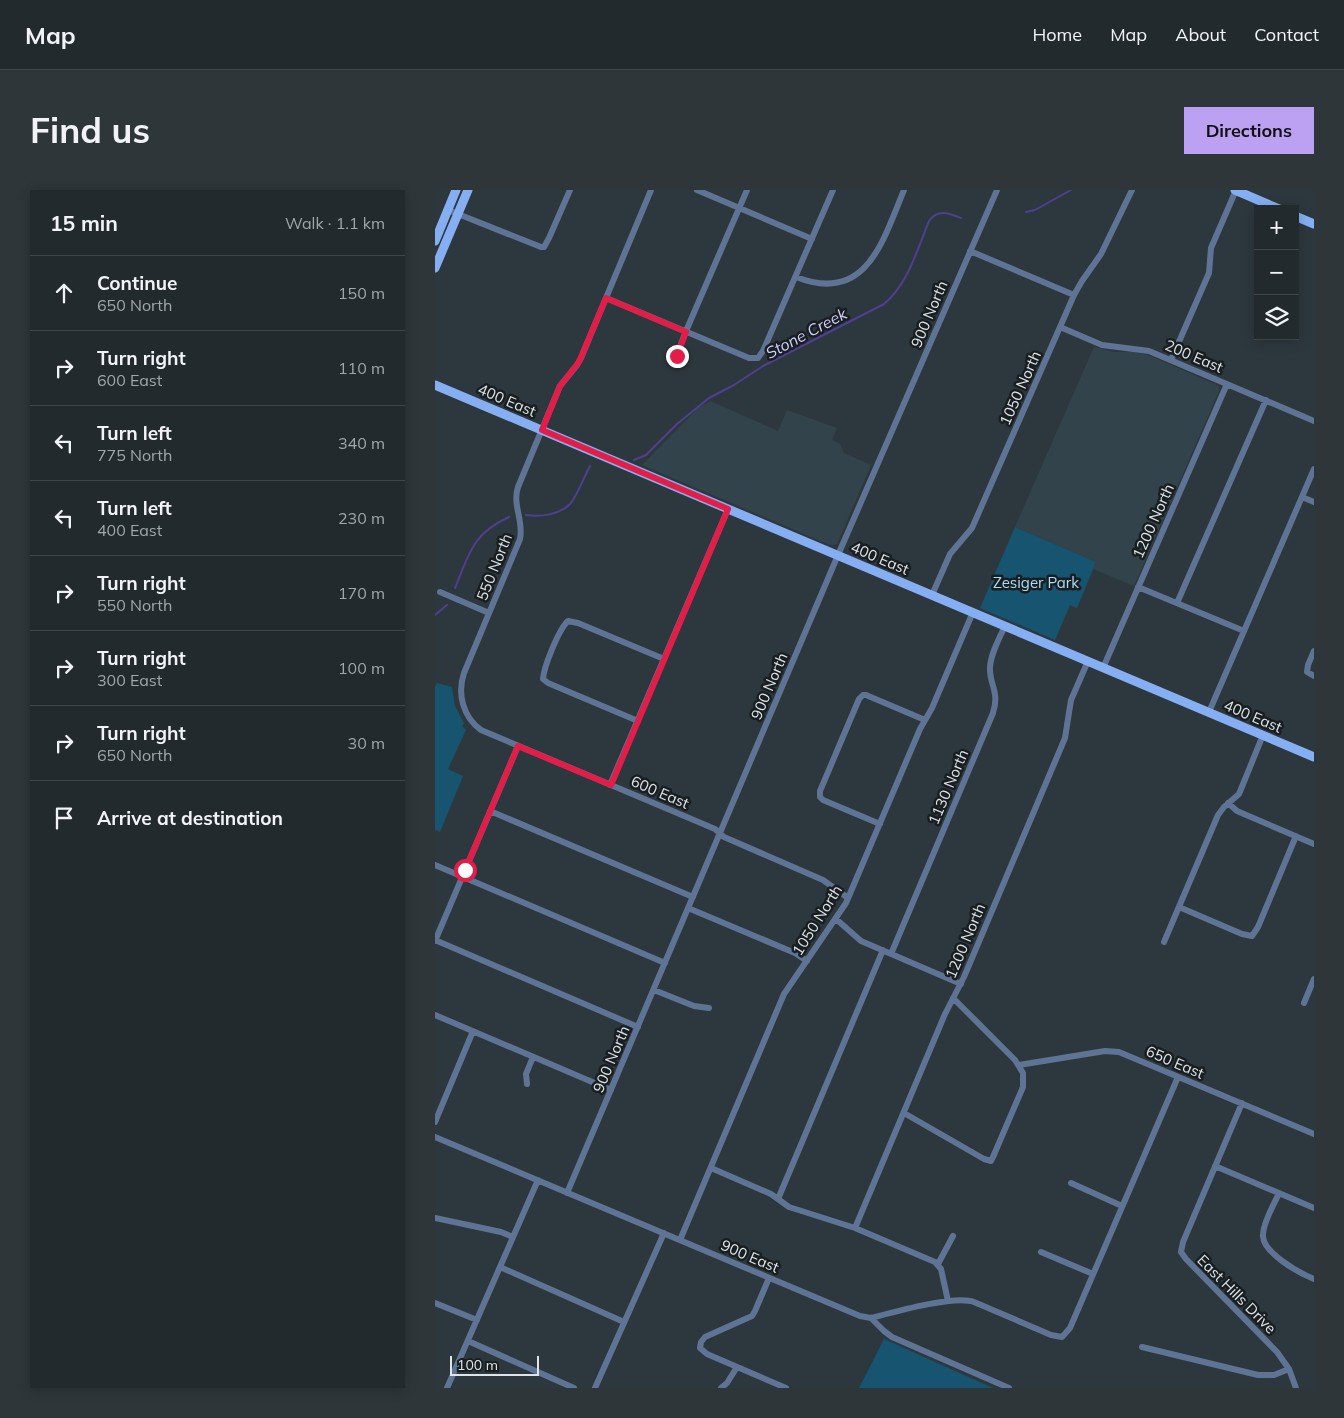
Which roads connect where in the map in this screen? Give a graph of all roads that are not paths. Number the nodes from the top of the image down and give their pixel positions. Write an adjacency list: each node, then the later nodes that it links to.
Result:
1 (456, 190): 14 (main road)
2 (468, 190): 15 (main road)
3 (570, 190): 15 (street)
4 (651, 190): 24 (street, 550 North)
5 (697, 190): 13 (street)
6 (747, 190): 13 (street)
7 (833, 190): 18 (street)
8 (904, 190): 22 (street)
9 (997, 190): 20 (street, 900 North)
10 (1132, 190): 23 (street, 1050 North)
11 (1235, 190): 12 (main road); 27 (street)
12 (1270, 205)
13 (739, 208): 18 (street); 26 (street)
14 (448, 210): 15 (street); 19 (main road)
15 (458, 214): 21 (main road)
16 (1299, 218): 17 (main road)
17 (1314, 224)
18 (812, 239): 22 (street)
19 (435, 241)
20 (970, 250): 23 (street); 38 (street, 900 North)
21 (436, 264)
22 (796, 277): 26 (street)
23 (1074, 295): 25 (street, 1050 North)
24 (606, 298): 26 (street); 33 (street, 550 North)
25 (1060, 327): 27 (street, 200 East); 41 (street, 1050 North)
26 (686, 332): 28 (street)
27 (1171, 360): 30 (street, 200 East)
28 (677, 362)
29 (435, 384): 33 (main road, 400 East)
30 (1227, 384): 31 (street, 200 East); 39 (street, 1200 North)
31 (1266, 400): 32 (street, 200 East); 42 (street)
32 (1314, 420)
33 (542, 430): 37 (main road, 400 East); 44 (street, 550 North)
34 (1314, 469): 35 (street)
35 (1302, 496): 36 (street); 46 (street)
36 (1314, 502)
37 (728, 509): 38 (main road, 400 East); 48 (street)
38 (838, 555): 41 (main road, 400 East); 63 (street, 900 North)
39 (1138, 587): 42 (street); 50 (street, 1200 North)
40 (440, 592): 44 (street)
41 (932, 595): 43 (main road, 400 East)
42 (1177, 603): 46 (street)
43 (973, 612): 45 (main road, 400 East); 54 (street, 1050 North)
44 (489, 613): 52 (street, 550 North)
45 (1005, 626): 49 (main road, 400 East); 76 (street, 1130 North)
46 (1244, 631): 53 (street)
47 (1314, 651): 51 (street)
48 (664, 659): 55 (street); 55 (street)
49 (1088, 661): 50 (main road, 400 East); 80 (street, 1200 North)
50 (1103, 668): 53 (main road, 400 East)
51 (1314, 676)
52 (465, 708): 57 (street, 600 East)
53 (1209, 712): 56 (main road, 400 East)
54 (925, 720): 62 (street, 1050 North); 62 (street)
55 (638, 721): 59 (street)
56 (1263, 735): 58 (main road, 400 East); 60 (street)
57 (518, 746): 59 (street, 600 East); 61 (street)
58 (1314, 757)
59 (611, 785): 63 (street, 600 East)
60 (1228, 803): 64 (street); 70 (street)
61 (490, 811): 67 (street); 68 (street)
62 (880, 824): 69 (street, 1050 North)
63 (720, 834): 68 (street, 900 North); 69 (street, 600 East)
64 (1296, 836): 65 (street); 70 (street)
65 (1314, 844)
66 (435, 865): 67 (street)
67 (462, 876): 73 (street); 78 (street)
68 (693, 897): 71 (street, 900 North)
69 (848, 898): 72 (street, 1050 North)
70 (1179, 907): 74 (street)
71 (688, 908): 77 (street); 78 (street, 900 North)
72 (836, 919): 75 (street); 77 (street, 1050 North)
73 (435, 940): 86 (street)
74 (1164, 942)
75 (883, 950): 76 (street); 104 (street)
76 (891, 954): 80 (street)
77 (807, 961): 99 (street, 1050 North)
78 (665, 963): 81 (street, 900 North)
79 (1314, 979): 83 (street)
80 (961, 984): 82 (street, 1200 North)
81 (654, 990): 84 (street); 86 (street, 900 North)
82 (953, 998): 89 (street); 94 (street, 1200 North)
83 (1304, 1004)
84 (709, 1008)
85 (435, 1015): 87 (street)
86 (638, 1026): 92 (street, 900 North)
87 (473, 1031): 88 (street); 95 (street)
88 (533, 1057): 91 (street); 92 (street)
89 (1019, 1065): 90 (street, 650 East); 94 (street)
90 (1178, 1077): 93 (street, 650 East); 105 (street)
91 (527, 1084)
92 (611, 1090): 102 (street, 900 North)
93 (1242, 1103): 96 (street, 650 East); 98 (street, East Hills Drive)
94 (904, 1113): 108 (street, 1200 North)
95 (435, 1122)
96 (1314, 1134)
97 (435, 1137): 100 (street, 900 East)
98 (1215, 1166): 103 (street); 127 (street, East Hills Drive)
99 (711, 1168): 104 (street); 112 (street, 1050 North)
100 (538, 1180): 102 (street, 900 East); 111 (street)
101 (1071, 1183): 105 (street)
102 (567, 1192): 109 (street, 900 East)
103 (1279, 1193): 106 (street); 118 (street)
104 (778, 1199): 108 (street)
105 (1123, 1206): 116 (street)
106 (1314, 1208)
107 (435, 1218): 111 (street)
108 (855, 1228): 114 (street)
109 (664, 1233): 112 (street, 900 East); 123 (street)
110 (953, 1236): 114 (street)
111 (513, 1237): 115 (street)
112 (680, 1240): 117 (street, 900 East)
113 (1041, 1252): 116 (street)
114 (938, 1264): 119 (street)
115 (500, 1267): 122 (street); 123 (street)
116 (1093, 1274): 119 (street, 900 East)
117 (769, 1278): 121 (street, 900 East); 126 (street)
118 (1314, 1279)
119 (947, 1301): 121 (street, 900 East)
120 (435, 1303): 122 (street)
121 (871, 1318): 133 (street)
122 (477, 1320): 124 (street)
123 (624, 1322): 130 (street)
124 (468, 1341): 128 (street); 129 (street)
125 (1142, 1347): 127 (street)
126 (737, 1367): 131 (street); 132 (street)
127 (1289, 1369): 134 (street, East Hills Drive)
128 (447, 1388)
129 (574, 1388)
130 (595, 1388)
131 (721, 1388)
132 (786, 1388)
133 (1009, 1388)
134 (1296, 1388)

